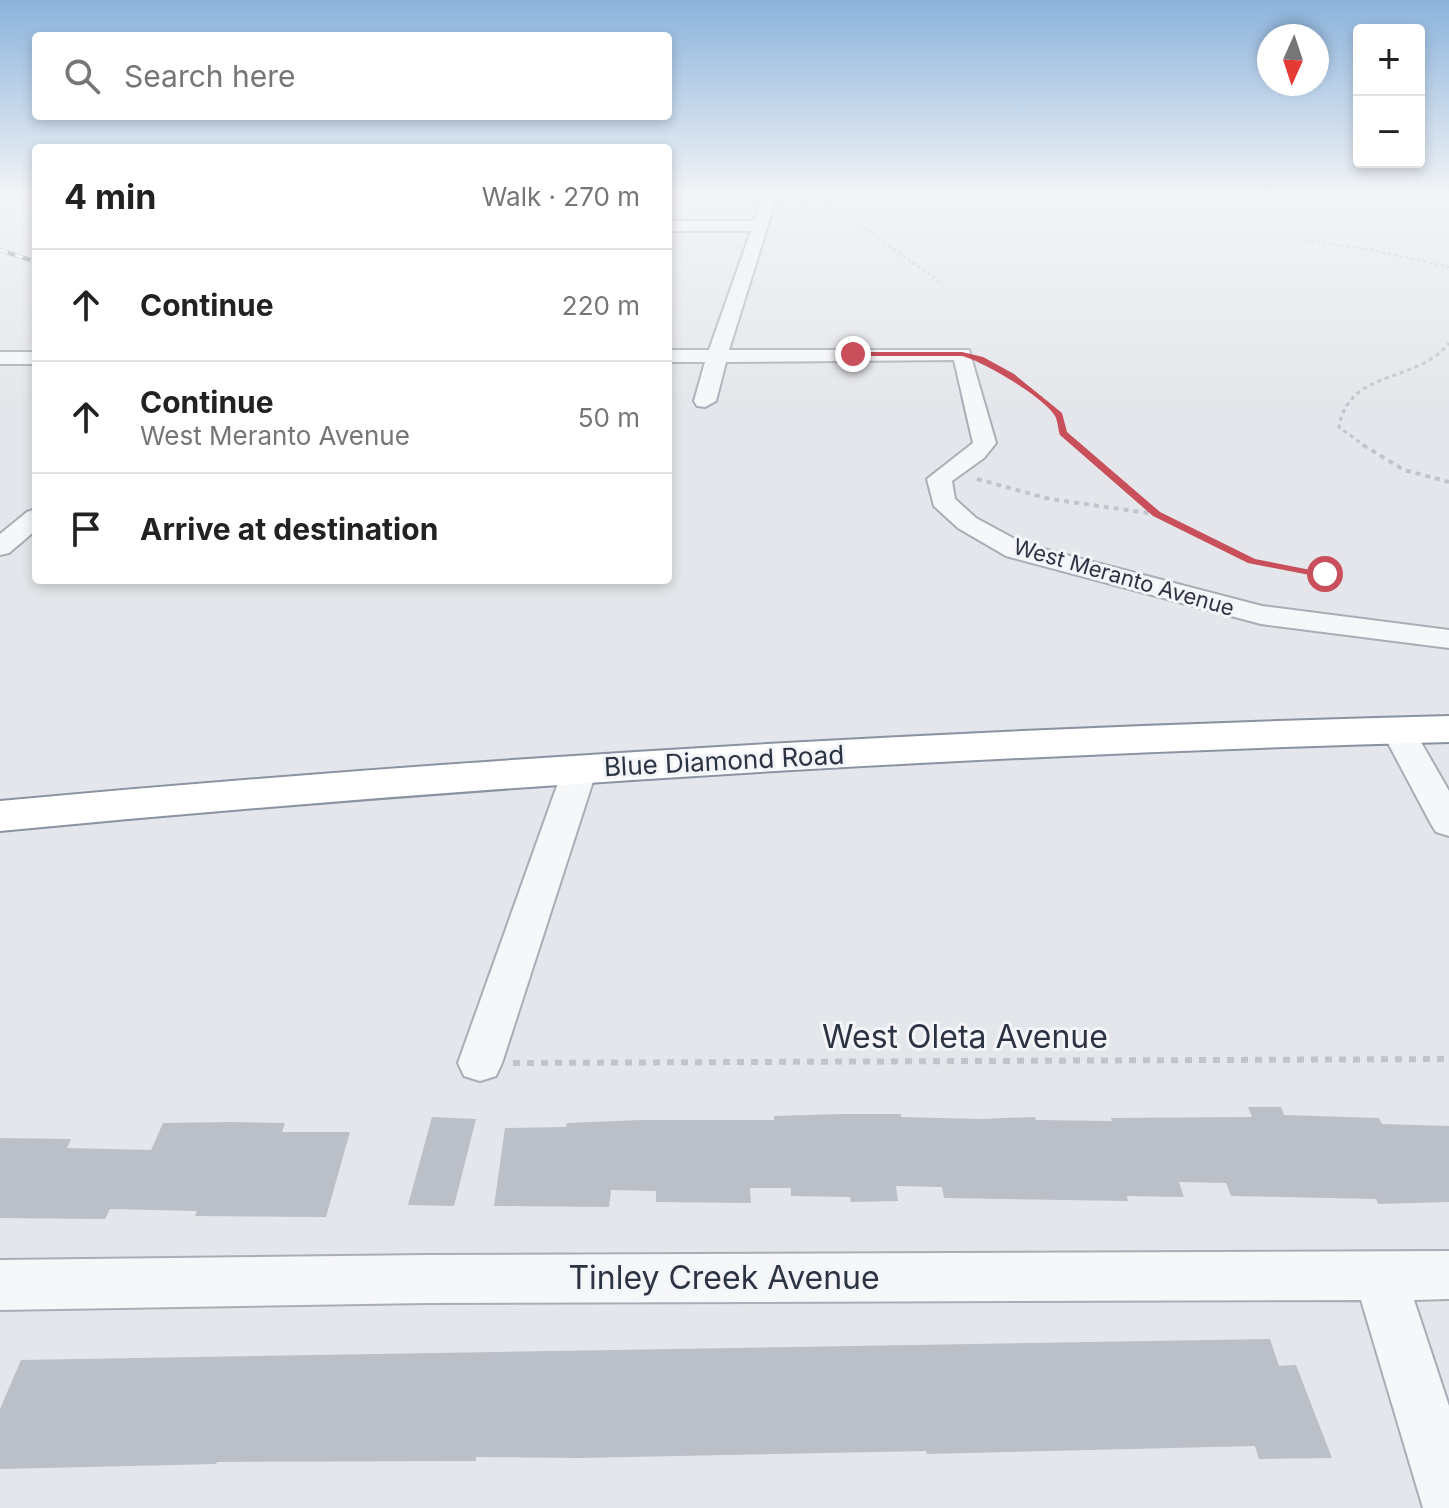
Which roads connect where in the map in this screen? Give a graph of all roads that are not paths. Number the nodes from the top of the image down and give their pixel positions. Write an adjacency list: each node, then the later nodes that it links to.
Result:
1 (747, 266): 3 (street)
2 (672, 356): 3 (street)
3 (717, 356): 6 (street); 9 (street, West Meranto Avenue)
4 (0, 358): 5 (street)
5 (32, 358)
6 (705, 401)
7 (32, 520): 8 (street)
8 (0, 547)
9 (1449, 639)
10 (1449, 703): 14 (highway, Blue Diamond Road)
11 (1449, 729): 12 (highway, Blue Diamond Road)
12 (1398, 730): 13 (highway, Blue Diamond Road); 16 (street)
13 (580, 769): 15 (highway, Blue Diamond Road); 17 (street)
14 (0, 788)
15 (0, 816)
16 (1449, 824)
17 (480, 1063)
18 (1380, 1275): 19 (street, Tinley Creek Avenue); 20 (street, Tinley Creek Avenue); 21 (street)
19 (1449, 1275)
20 (0, 1285)
21 (1449, 1499)

